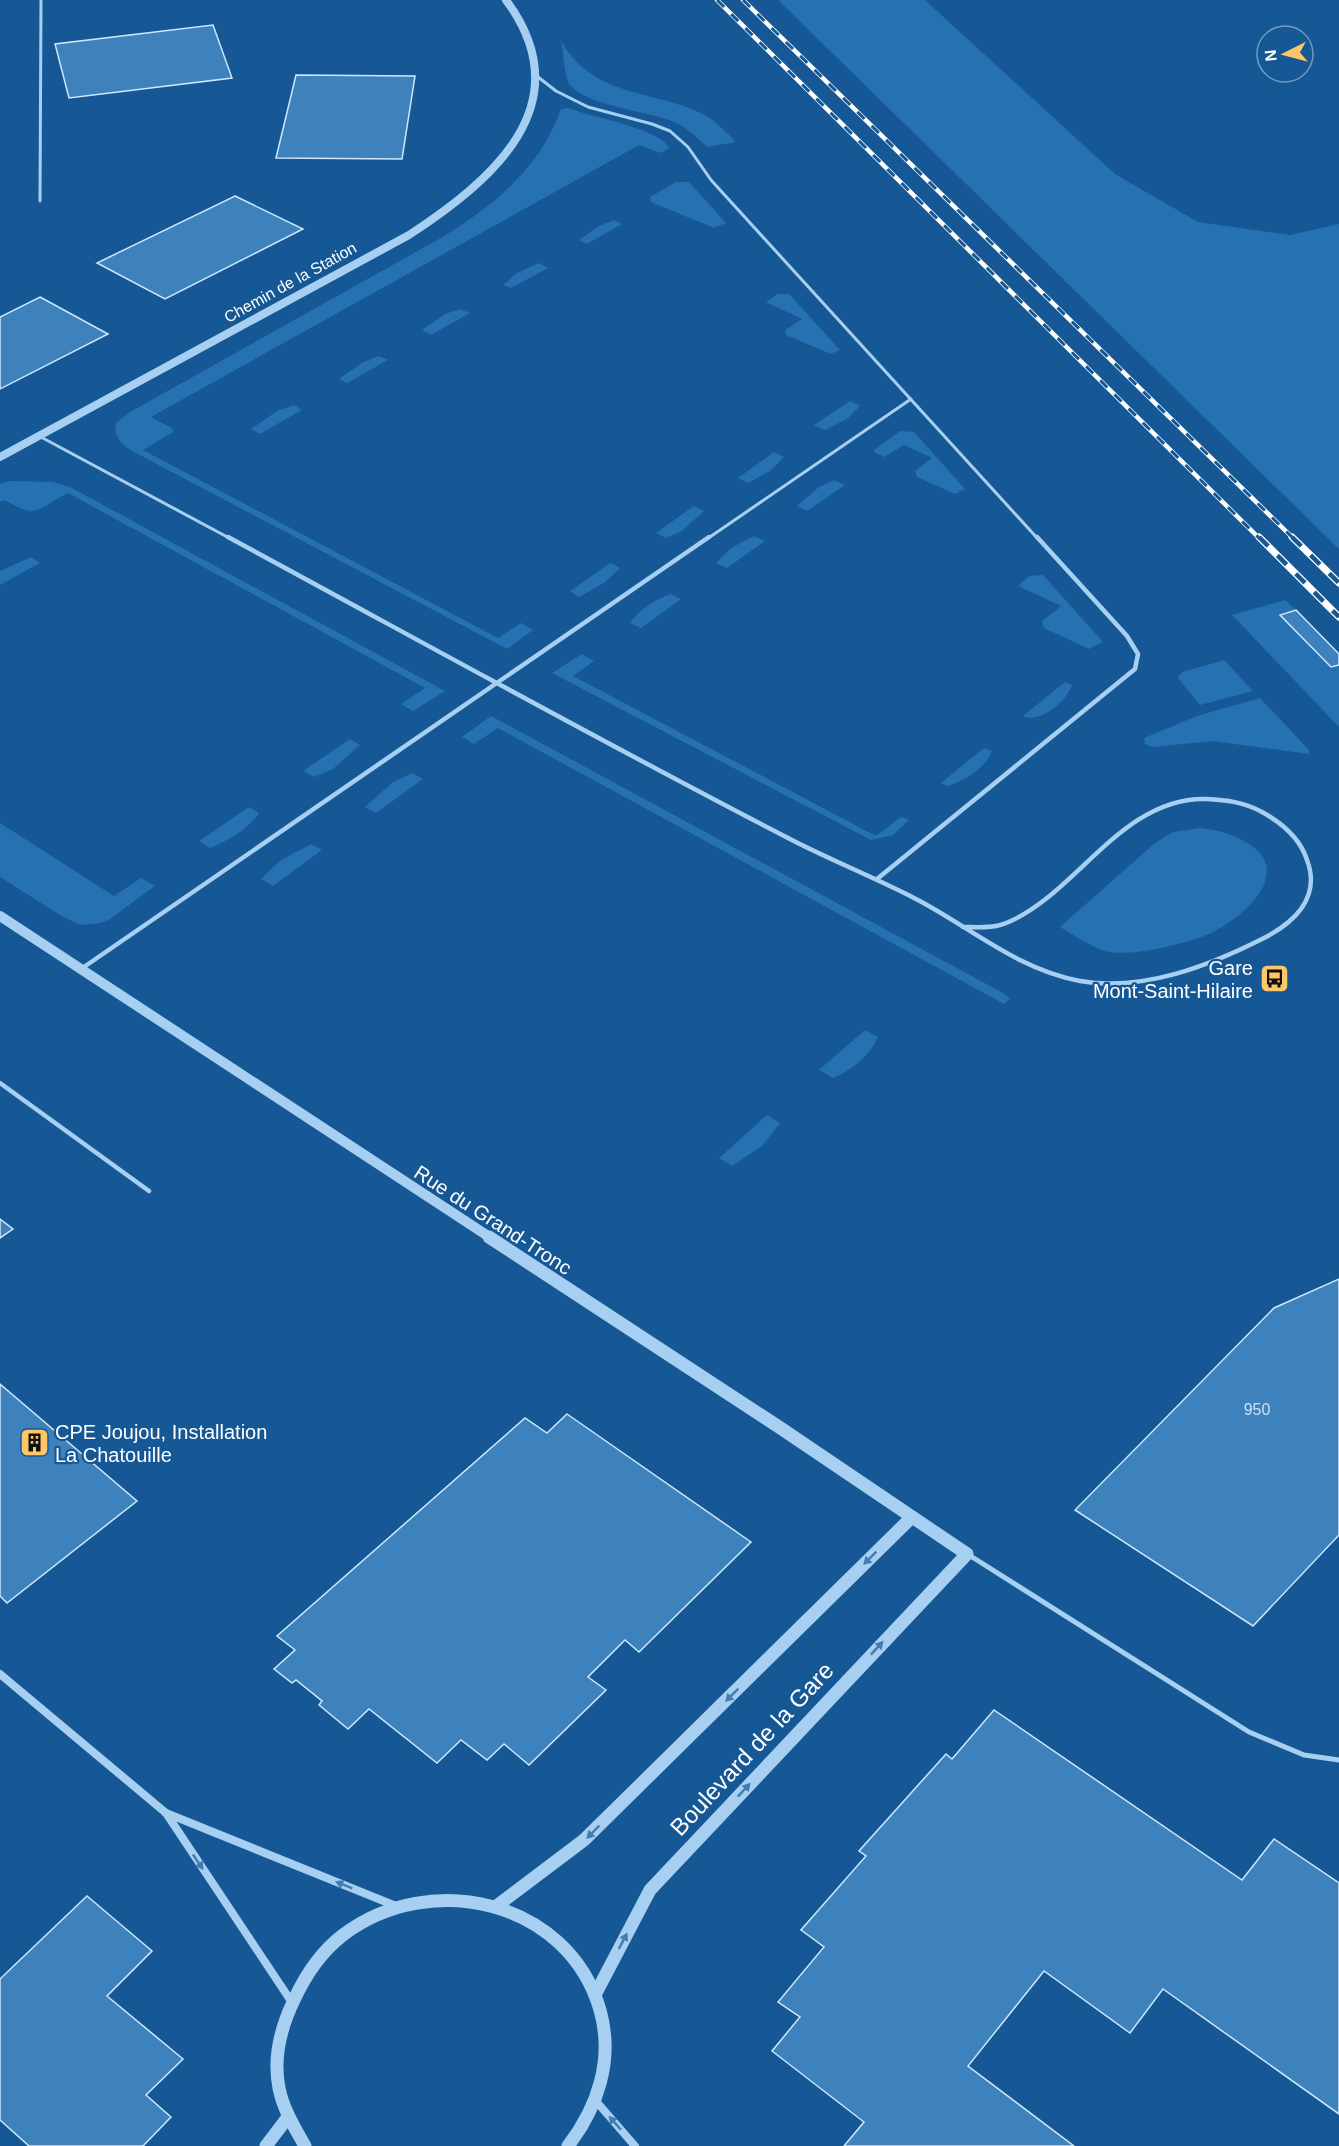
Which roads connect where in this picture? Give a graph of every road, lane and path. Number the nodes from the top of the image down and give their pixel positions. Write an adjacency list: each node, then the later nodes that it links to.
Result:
1 (41, 0): 4 (lane)
2 (507, 0): 3 (street)
3 (538, 77): 5 (lane); 6 (street, Chemin de la Station)
4 (40, 201)
5 (911, 399): 8 (lane); 9 (lane)
6 (39, 436): 7 (street, Chemin de la Station); 8 (lane)
7 (0, 457)
8 (498, 681): 9 (lane); 12 (lane)
9 (877, 879): 11 (lane)
10 (0, 916): 12 (street, Rue du Grand-Tronc)
11 (963, 927): 11 (lane)
12 (81, 969): 15 (street, Rue du Grand-Tronc)
13 (0, 1083): 14 (lane)
14 (149, 1191)
15 (912, 1517): 16 (street, Rue du Grand-Tronc); 20 (street, one-way to 20)
16 (967, 1554): 18 (lane); 22 (street, Boulevard de la Gare, one-way to 16)
17 (0, 1674): 19 (street)
18 (1339, 1760)
19 (166, 1813): 21 (street, one-way to 19); 23 (street, one-way to 23)
20 (498, 1905): 21 (street); 22 (street)
21 (398, 1907): 23 (street)
22 (596, 1993): 24 (street)
23 (291, 2001): 25 (street)
24 (595, 2100): 28 (street); 29 (street, one-way to 24)
25 (288, 2117): 26 (street); 27 (street)
26 (266, 2146)
27 (305, 2146)
28 (568, 2146)
29 (635, 2146)

